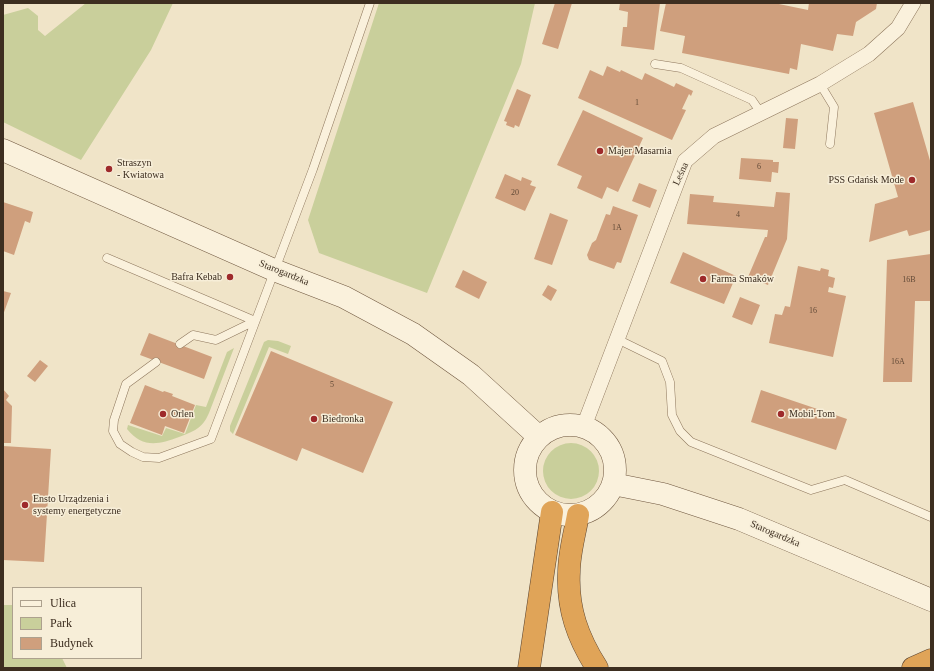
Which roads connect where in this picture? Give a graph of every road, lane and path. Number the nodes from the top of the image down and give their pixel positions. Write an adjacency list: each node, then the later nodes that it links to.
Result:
1 (370, 3): 9 (lane)
2 (913, 3): 4 (street, Leśna)
3 (655, 64): 5 (lane)
4 (820, 84): 5 (street, Leśna); 6 (lane)
5 (760, 113): 11 (street, Leśna)
6 (830, 144)
7 (3, 150): 9 (main road, Starogardzka)
8 (107, 258): 10 (lane)
9 (274, 270): 10 (lane); 15 (main road, Starogardzka)
10 (255, 321): 12 (lane); 13 (lane)
11 (617, 339): 14 (street, Leśna); 19 (lane)
12 (180, 344)
13 (156, 362)
14 (584, 426): 15 (main road); 16 (main road)
15 (539, 437): 17 (main road)
16 (613, 484): 18 (main road); 20 (main road, Starogardzka)
17 (552, 512): 18 (main road); 22 (highway)
18 (578, 515): 23 (highway)
19 (931, 517)
20 (931, 600)
21 (931, 660): 24 (highway)
22 (530, 668)
23 (597, 668)
24 (913, 668)

